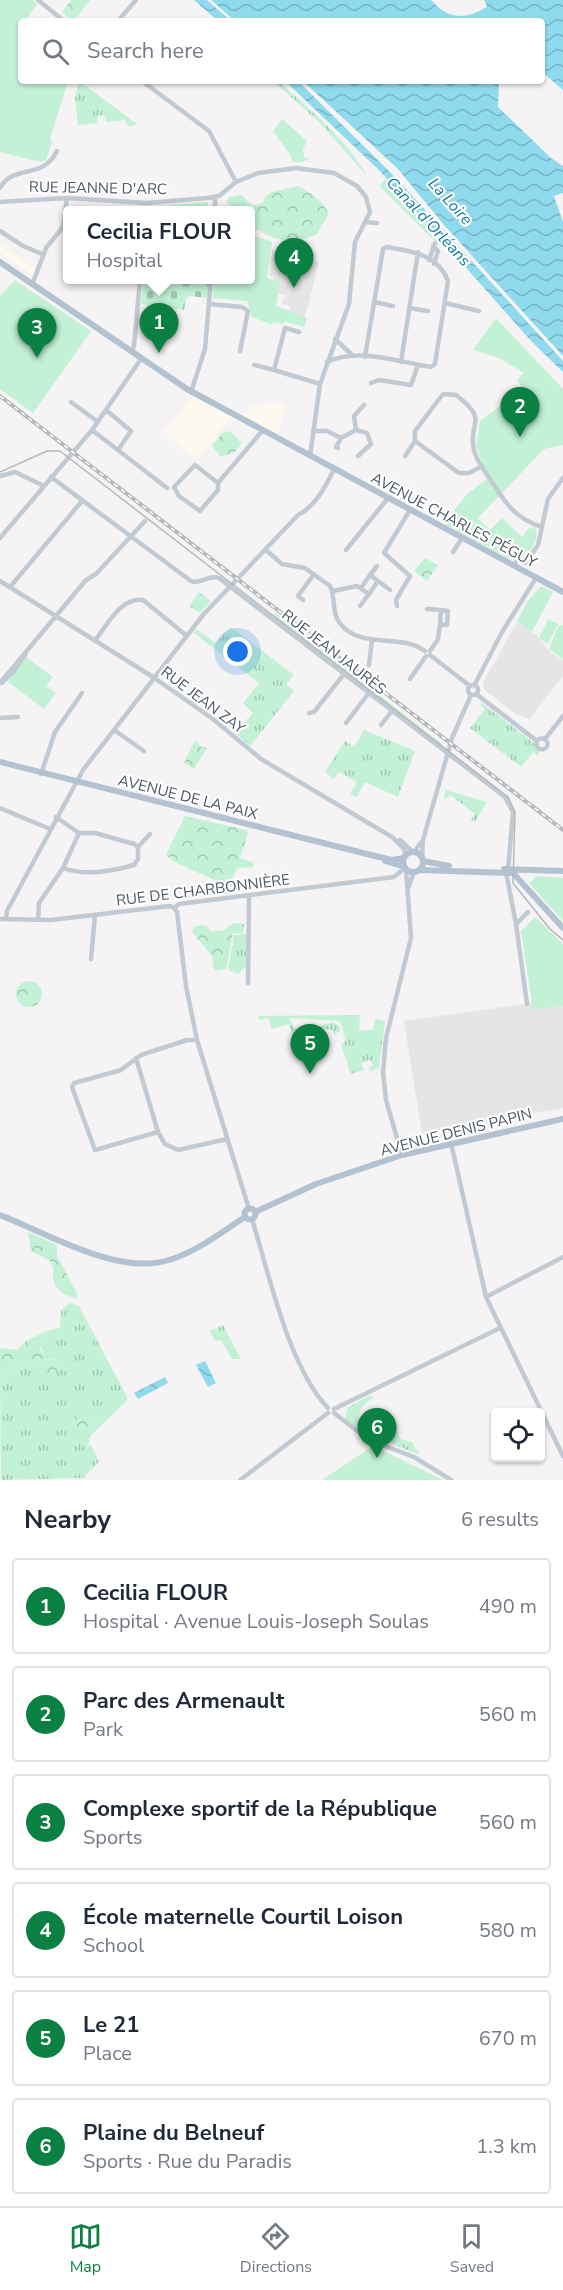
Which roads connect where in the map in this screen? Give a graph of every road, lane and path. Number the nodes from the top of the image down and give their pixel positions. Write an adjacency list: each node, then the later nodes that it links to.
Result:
1 (38, 0): 3 (street)
2 (136, 0): 4 (street)
3 (60, 18)
4 (121, 18)
5 (146, 84): 7 (street)
6 (57, 151): 8 (street)
7 (236, 182): 9 (street); 15 (street)
8 (0, 188)
9 (215, 197): 12 (street, RUE JEANNE D'ARC); 14 (street)
10 (67, 198): 11 (street, RUE JEANNE D'ARC); 12 (street, RUE JEANNE D'ARC); 13 (street)
11 (1, 201)
12 (147, 203)
13 (66, 206)
14 (215, 206)
15 (365, 222): 16 (street); 35 (street)
16 (377, 224)
17 (63, 227): 20 (street)
18 (0, 231): 20 (street)
19 (418, 252): 21 (street); 27 (street); 31 (street)
20 (42, 254): 26 (street)
21 (429, 260): 23 (street); 23 (street)
22 (0, 264): 26 (main road, AVENUE CHARLES PÉGUY)
23 (435, 264): 28 (street)
24 (140, 284): 37 (street)
25 (211, 284): 29 (street)
26 (32, 285): 37 (main road, AVENUE CHARLES PÉGUY)
27 (374, 302): 30 (street); 39 (street)
28 (445, 303): 33 (street); 43 (street)
29 (210, 304): 36 (street); 48 (street)
30 (393, 306)
31 (409, 308): 32 (street); 42 (street)
32 (428, 311)
33 (479, 311)
34 (299, 332): 45 (street)
35 (335, 339): 38 (street); 41 (street)
36 (240, 351)
37 (131, 352): 40 (main road, AVENUE CHARLES PÉGUY)
38 (351, 354): 39 (street); 41 (street)
39 (365, 357): 42 (street)
40 (141, 358): 48 (main road, AVENUE CHARLES PÉGUY); 51 (street)
41 (327, 362): 47 (street)
42 (401, 362): 43 (street)
43 (418, 365): 46 (street)
44 (254, 366): 45 (street)
45 (273, 370): 47 (street)
46 (371, 383)
47 (320, 384): 56 (street)
48 (191, 392): 54 (main road, AVENUE CHARLES PÉGUY)
49 (71, 402): 52 (street)
50 (364, 405): 55 (street)
51 (106, 410): 52 (street); 60 (street)
52 (98, 422): 53 (street)
53 (92, 430): 60 (street); 67 (street)
54 (263, 430): 61 (main road, AVENUE CHARLES PÉGUY); 69 (street)
55 (356, 430): 57 (street); 62 (street)
56 (313, 431): 57 (street); 61 (street)
57 (341, 438): 59 (street)
58 (415, 441): 63 (street); 64 (street); 64 (street)
59 (338, 448)
60 (118, 450): 71 (street)
61 (310, 456): 65 (main road, AVENUE CHARLES PÉGUY)
62 (358, 456)
63 (405, 456)
64 (482, 466): 76 (street)
65 (334, 469): 72 (main road, AVENUE CHARLES PÉGUY); 81 (street)
66 (0, 476): 70 (street)
67 (51, 477): 70 (street); 73 (street, RUE JEAN JAURÈS)
68 (563, 478): 76 (street)
69 (218, 483): 69 (street)
70 (44, 486): 77 (street)
71 (167, 488)
72 (388, 498): 74 (main road, AVENUE CHARLES PÉGUY); 80 (street)
73 (82, 501): 78 (street, RUE JEAN JAURÈS); 93 (street)
74 (410, 510): 79 (main road, AVENUE CHARLES PÉGUY); 101 (street)
75 (145, 521): 78 (street)
76 (542, 528): 83 (street)
77 (0, 538)
78 (130, 538): 92 (street, RUE JEAN JAURÈS); 103 (street)
79 (462, 538): 82 (street); 85 (main road, AVENUE CHARLES PÉGUY)
80 (346, 550)
81 (267, 551): 87 (street); 92 (street)
82 (453, 552)
83 (526, 563): 85 (street); 86 (street)
84 (377, 566): 88 (street)
85 (513, 566): 86 (main road, AVENUE CHARLES PÉGUY)
86 (528, 573): 89 (main road, AVENUE CHARLES PÉGUY)
87 (314, 574): 96 (street); 99 (street)
88 (370, 575): 91 (street); 94 (street)
89 (536, 578): 97 (main road, AVENUE CHARLES PÉGUY); 113 (street)
90 (0, 581): 93 (street, RUE JEAN ZAY)
91 (378, 581): 95 (street); 98 (street)
92 (230, 586): 104 (street); 109 (street, RUE JEAN JAURÈS)
93 (10, 587): 103 (street, RUE JEAN ZAY)
94 (361, 588): 96 (street); 98 (street)
95 (390, 590)
96 (333, 591): 106 (street)
97 (563, 592)
98 (369, 594): 100 (street)
99 (303, 600)
100 (360, 606)
101 (397, 606)
102 (427, 609): 107 (street)
103 (56, 615): 105 (street, RUE JEAN ZAY); 112 (street)
104 (187, 636): 105 (street); 110 (street)
105 (96, 639): 110 (street, RUE JEAN ZAY)
106 (372, 640): 107 (street); 108 (street)
107 (428, 653): 111 (street); 113 (street)
108 (369, 665)
109 (344, 674): 115 (street, RUE JEAN JAURÈS); 118 (street)
110 (153, 676): 124 (street); 140 (street, RUE JEAN ZAY)
111 (410, 679)
112 (0, 684)
113 (472, 685): 116 (street)
114 (82, 693): 130 (street)
115 (368, 694): 117 (street, RUE JEAN JAURÈS); 122 (street)
116 (473, 694): 126 (street); 128 (street)
117 (391, 712): 123 (street); 128 (street, RUE JEAN JAURÈS)
118 (309, 713)
119 (563, 716): 125 (street)
120 (18, 717): 121 (street)
121 (0, 718)
122 (346, 723)
123 (381, 725)
124 (114, 730): 127 (street); 131 (street)
125 (545, 739): 126 (street); 126 (street)
126 (537, 741)
127 (144, 751)
128 (447, 755): 137 (street); 145 (street, RUE JEAN JAURÈS)
129 (0, 762): 130 (main road, AVENUE DE LA PAIX)
130 (41, 774): 131 (main road, AVENUE DE LA PAIX)
131 (76, 782): 133 (street); 139 (main road, AVENUE DE LA PAIX)
132 (0, 807): 134 (street)
133 (56, 817): 134 (street); 135 (street)
134 (50, 829): 154 (street)
135 (79, 833): 138 (street); 142 (street)
136 (150, 834): 138 (street)
137 (423, 840): 140 (street); 141 (street)
138 (138, 847): 142 (street)
139 (371, 855): 140 (main road, AVENUE DE LA PAIX); 143 (main road, AVENUE DE LA PAIX)
140 (409, 855): 141 (main road); 143 (main road)
141 (422, 859): 144 (main road); 145 (main road)
142 (63, 868): 155 (street)
143 (405, 868): 144 (main road, AVENUE DE LA PAIX); 149 (street); 150 (street, RUE DE CHARBONNIÈRE)
144 (417, 871): 145 (main road); 149 (street)
145 (510, 871): 146 (main road); 147 (main road); 148 (main road); 156 (street); 157 (main road)
146 (525, 871): 147 (main road); 148 (main road)
147 (563, 872)
148 (522, 879): 157 (main road)
149 (409, 891): 167 (street)
150 (249, 897): 151 (street, RUE DE CHARBONNIÈRE); 159 (street)
151 (174, 908): 153 (street, RUE DE CHARBONNIÈRE); 161 (street)
152 (528, 912): 156 (street)
153 (95, 915): 155 (street, RUE DE CHARBONNIÈRE); 158 (street)
154 (3, 919): 155 (street, RUE DE CHARBONNIÈRE)
155 (38, 919)
156 (516, 924): 160 (street)
157 (563, 927)
158 (91, 959)
159 (248, 983)
160 (527, 1004)
161 (196, 1040): 162 (street); 165 (street)
162 (136, 1058): 164 (street); 164 (street)
163 (563, 1119): 166 (main road, AVENUE DENIS PAPIN)
164 (158, 1132): 165 (street)
165 (227, 1140): 168 (street)
166 (451, 1143): 167 (main road, AVENUE DENIS PAPIN); 172 (street)
167 (402, 1155): 168 (main road, AVENUE DENIS PAPIN)
168 (252, 1210): 170 (main road)
169 (0, 1215): 170 (main road)
170 (248, 1218): 174 (street)
171 (563, 1257): 172 (street)
172 (486, 1298): 173 (street)
173 (500, 1328): 174 (street); 175 (street)
174 (331, 1411): 176 (street); 177 (street)
175 (563, 1456)
176 (240, 1480)
177 (451, 1480)

